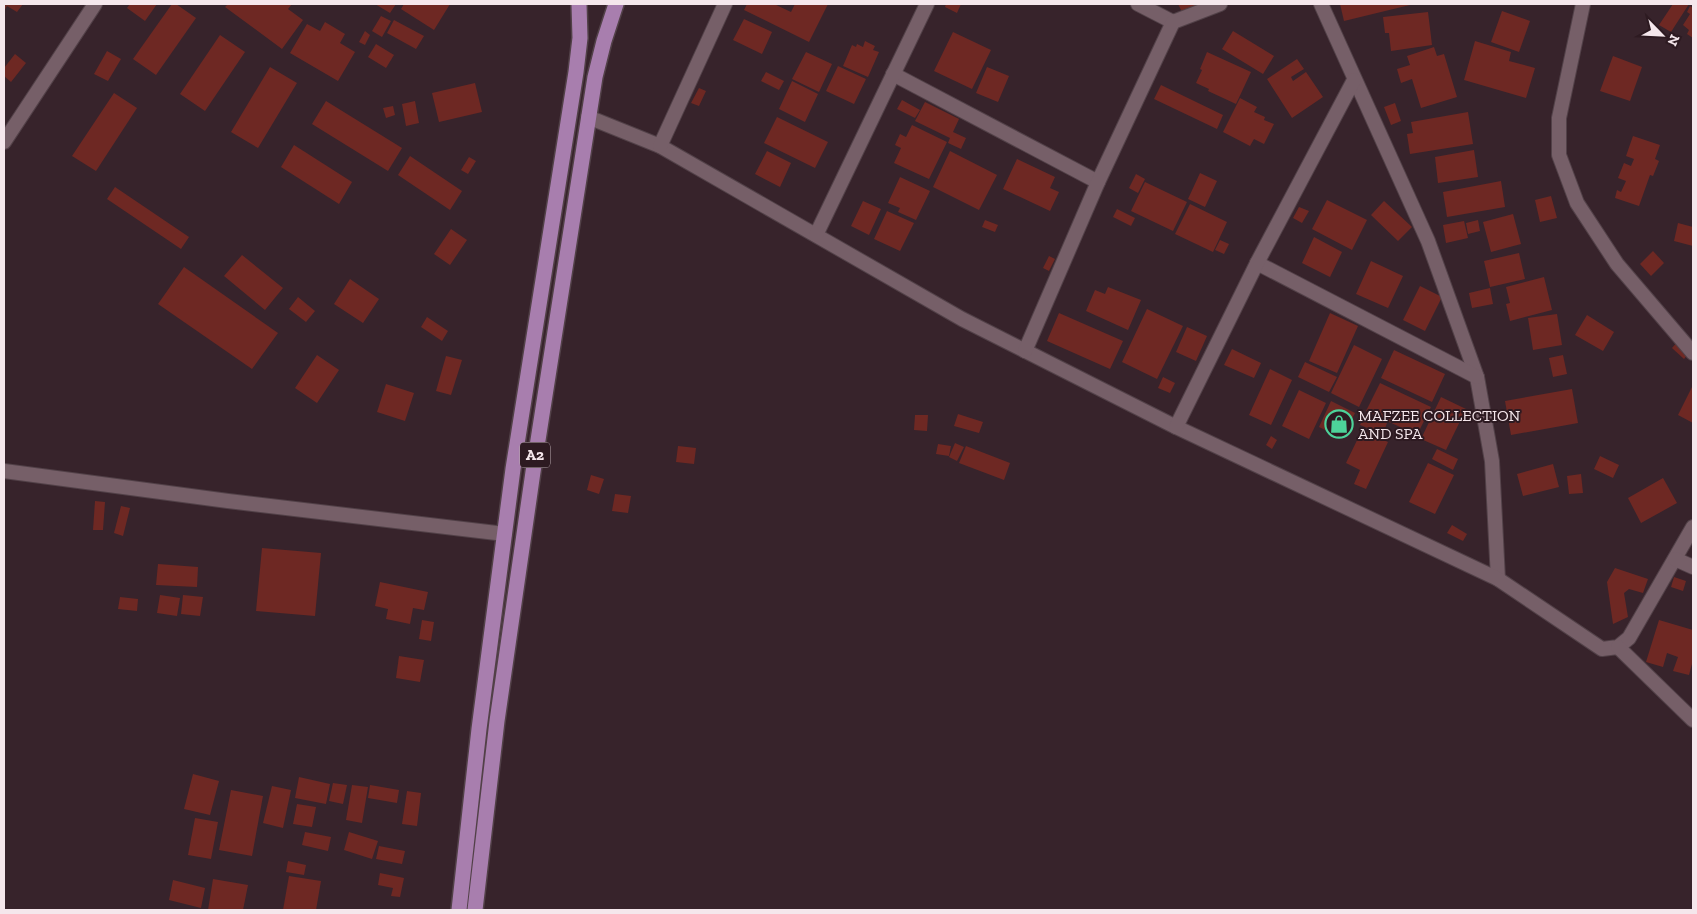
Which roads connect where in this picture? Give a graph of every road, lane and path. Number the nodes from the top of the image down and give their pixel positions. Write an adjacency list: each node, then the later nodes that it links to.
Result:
1 (95, 4): 14 (street)
2 (579, 4): 26 (highway, A2)
3 (616, 4): 13 (highway, A2)
4 (725, 4): 16 (street)
5 (927, 4): 11 (street)
6 (1138, 4): 10 (street)
7 (1220, 4): 10 (street)
8 (1321, 4): 12 (street)
9 (1583, 4): 21 (street)
10 (1173, 22): 17 (street)
11 (893, 74): 17 (street); 18 (street)
12 (1354, 80): 19 (street); 22 (street)
13 (588, 117): 16 (street); 33 (highway, A2)
14 (10, 122): 15 (street)
15 (4, 142)
16 (660, 146): 18 (street)
17 (1098, 182): 20 (street)
18 (816, 235): 20 (street)
19 (1257, 263): 22 (street); 23 (street)
20 (1025, 350): 23 (street)
21 (1693, 353)
22 (1477, 377): 29 (street)
23 (1176, 428): 29 (street)
24 (4, 471): 26 (street)
25 (1693, 527): 27 (street)
26 (505, 534): 32 (highway, A2)
27 (1675, 558): 28 (street); 30 (street)
28 (1693, 567)
29 (1498, 579): 30 (street)
30 (1618, 647): 31 (street)
31 (1693, 720)
32 (459, 910)
33 (476, 910)

